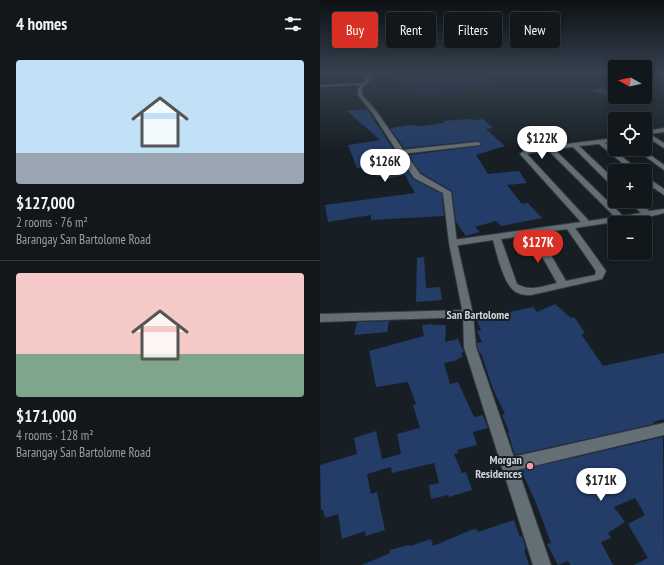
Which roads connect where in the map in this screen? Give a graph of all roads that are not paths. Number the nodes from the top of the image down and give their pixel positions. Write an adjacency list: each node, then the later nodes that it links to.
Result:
1 (363, 98): 11 (street)
2 (664, 130): 3 (street)
3 (652, 132)
4 (652, 138): 9 (street)
5 (608, 141): 6 (street)
6 (600, 142): 8 (street); 13 (street)
7 (478, 144): 11 (street)
8 (575, 146): 10 (street); 15 (street)
9 (664, 146)
10 (550, 149): 21 (street); 24 (street)
11 (401, 152): 28 (street)
12 (648, 156): 14 (street)
13 (627, 164)
14 (664, 168)
15 (608, 177)
16 (652, 183): 17 (street)
17 (664, 192)
18 (640, 208): 20 (street)
19 (664, 211): 20 (street)
20 (648, 215): 22 (street)
21 (617, 216)
22 (643, 216)
23 (608, 222): 24 (street)
24 (587, 224): 25 (street)
25 (570, 227): 26 (street); 29 (street)
26 (533, 233): 27 (street); 29 (street)
27 (496, 237): 28 (street); 29 (street)
28 (453, 243): 30 (street)
29 (563, 285)
30 (468, 314): 31 (street); 33 (street)
31 (320, 318)
32 (664, 429): 33 (street)
33 (508, 465): 34 (street)
34 (542, 565)

